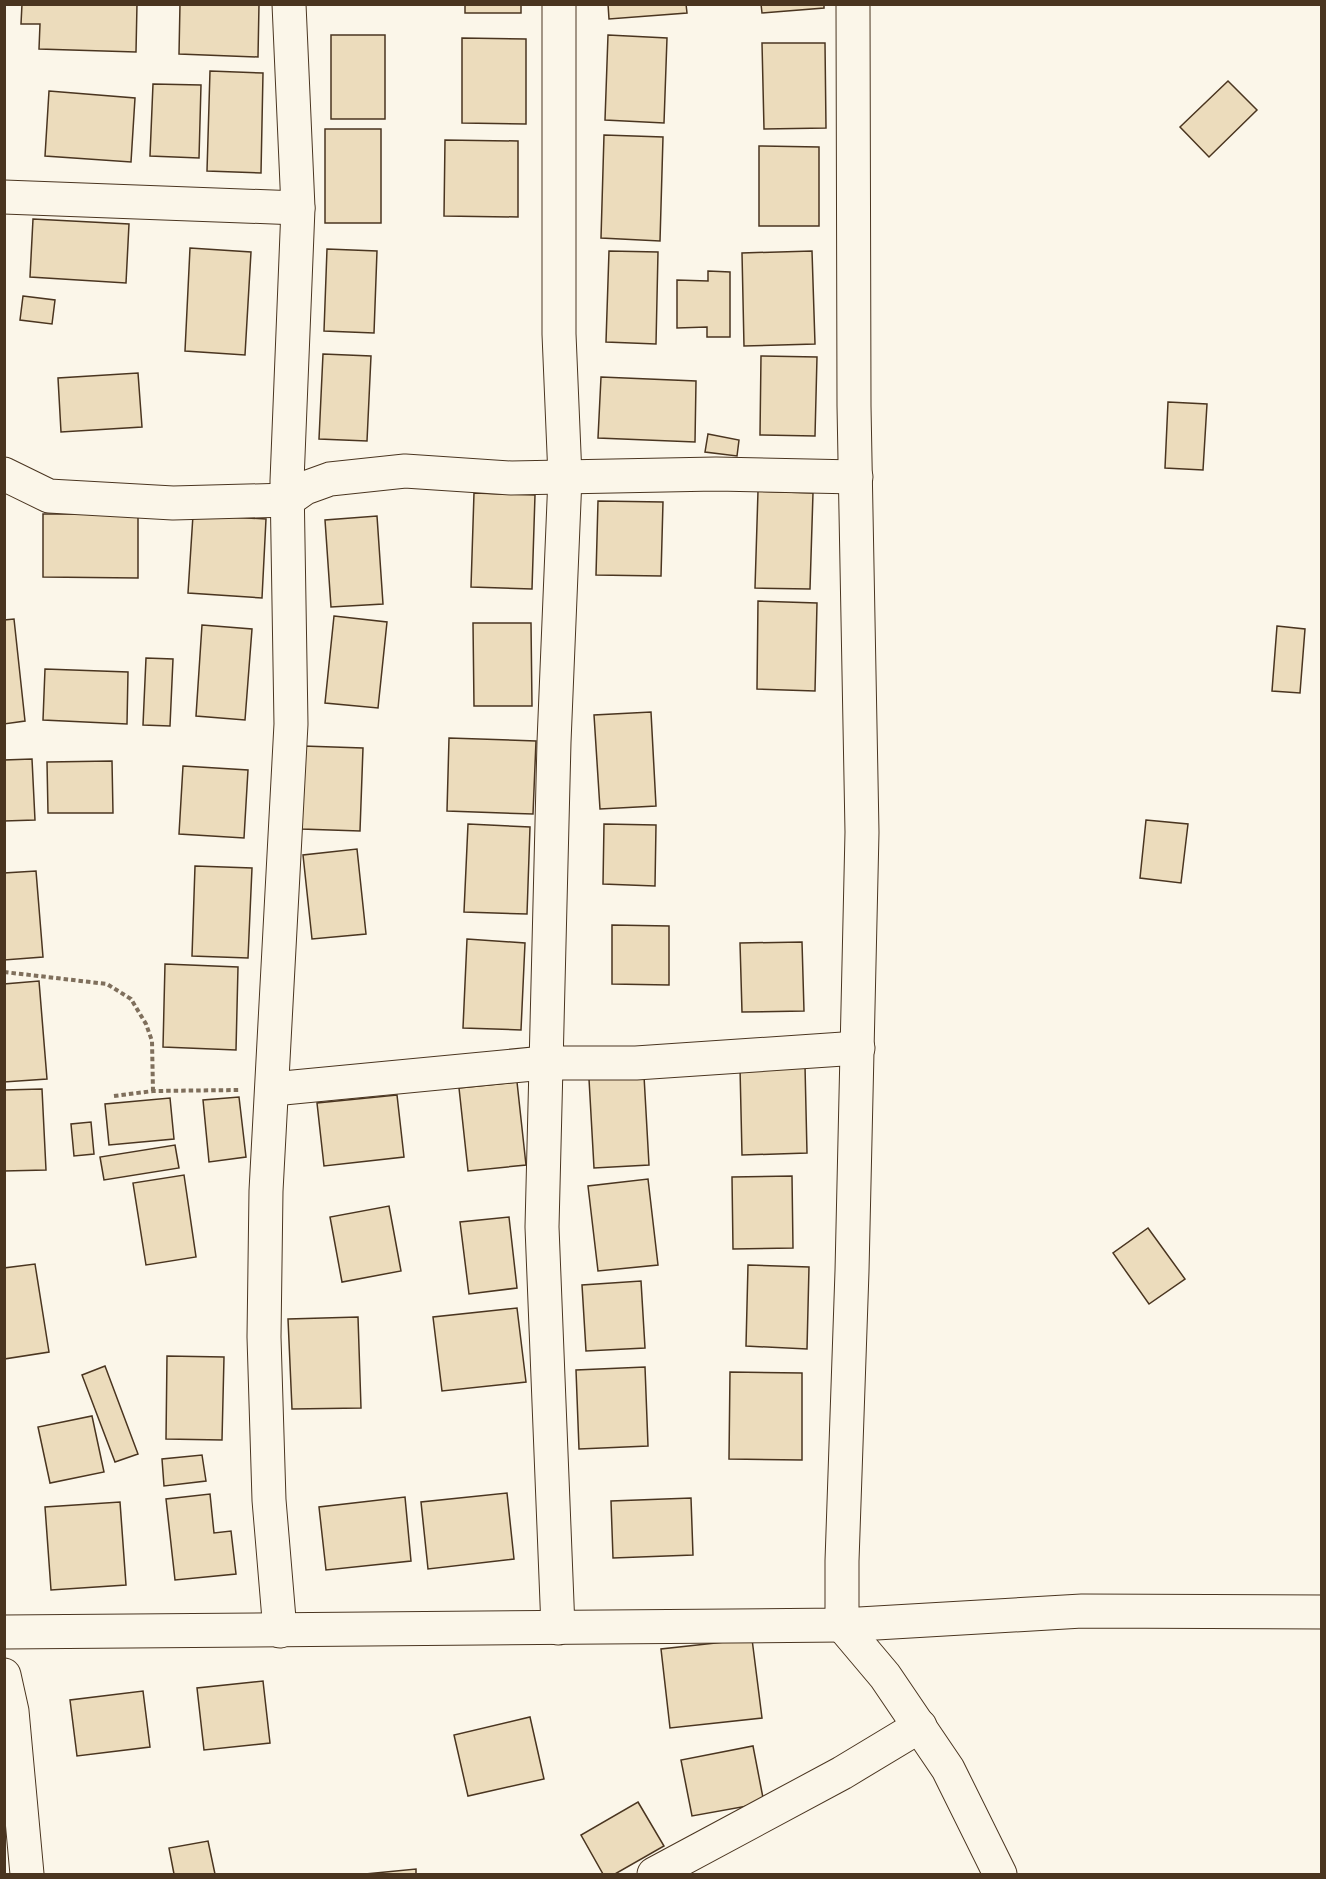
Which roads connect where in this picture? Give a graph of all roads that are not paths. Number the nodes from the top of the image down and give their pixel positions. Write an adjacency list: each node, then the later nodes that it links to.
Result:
1 (289, 4): 5 (street)
2 (559, 4): 7 (street)
3 (853, 4): 8 (street)
4 (4, 197): 5 (street)
5 (298, 208): 9 (street)
6 (4, 474): 9 (street)
7 (565, 477): 8 (street); 9 (street); 11 (street)
8 (856, 477): 10 (street)
9 (288, 500): 12 (street)
10 (858, 1048): 11 (street); 14 (street)
11 (544, 1063): 12 (street); 15 (street)
12 (273, 1089): 16 (street)
13 (1322, 1612): 14 (street)
14 (843, 1625): 15 (street); 19 (street)
15 (558, 1628): 16 (street)
16 (280, 1630): 17 (street)
17 (4, 1632)
18 (4, 1675): 20 (street)
19 (920, 1726): 21 (street); 22 (street)
20 (27, 1875)
21 (654, 1875)
22 (1000, 1875)

